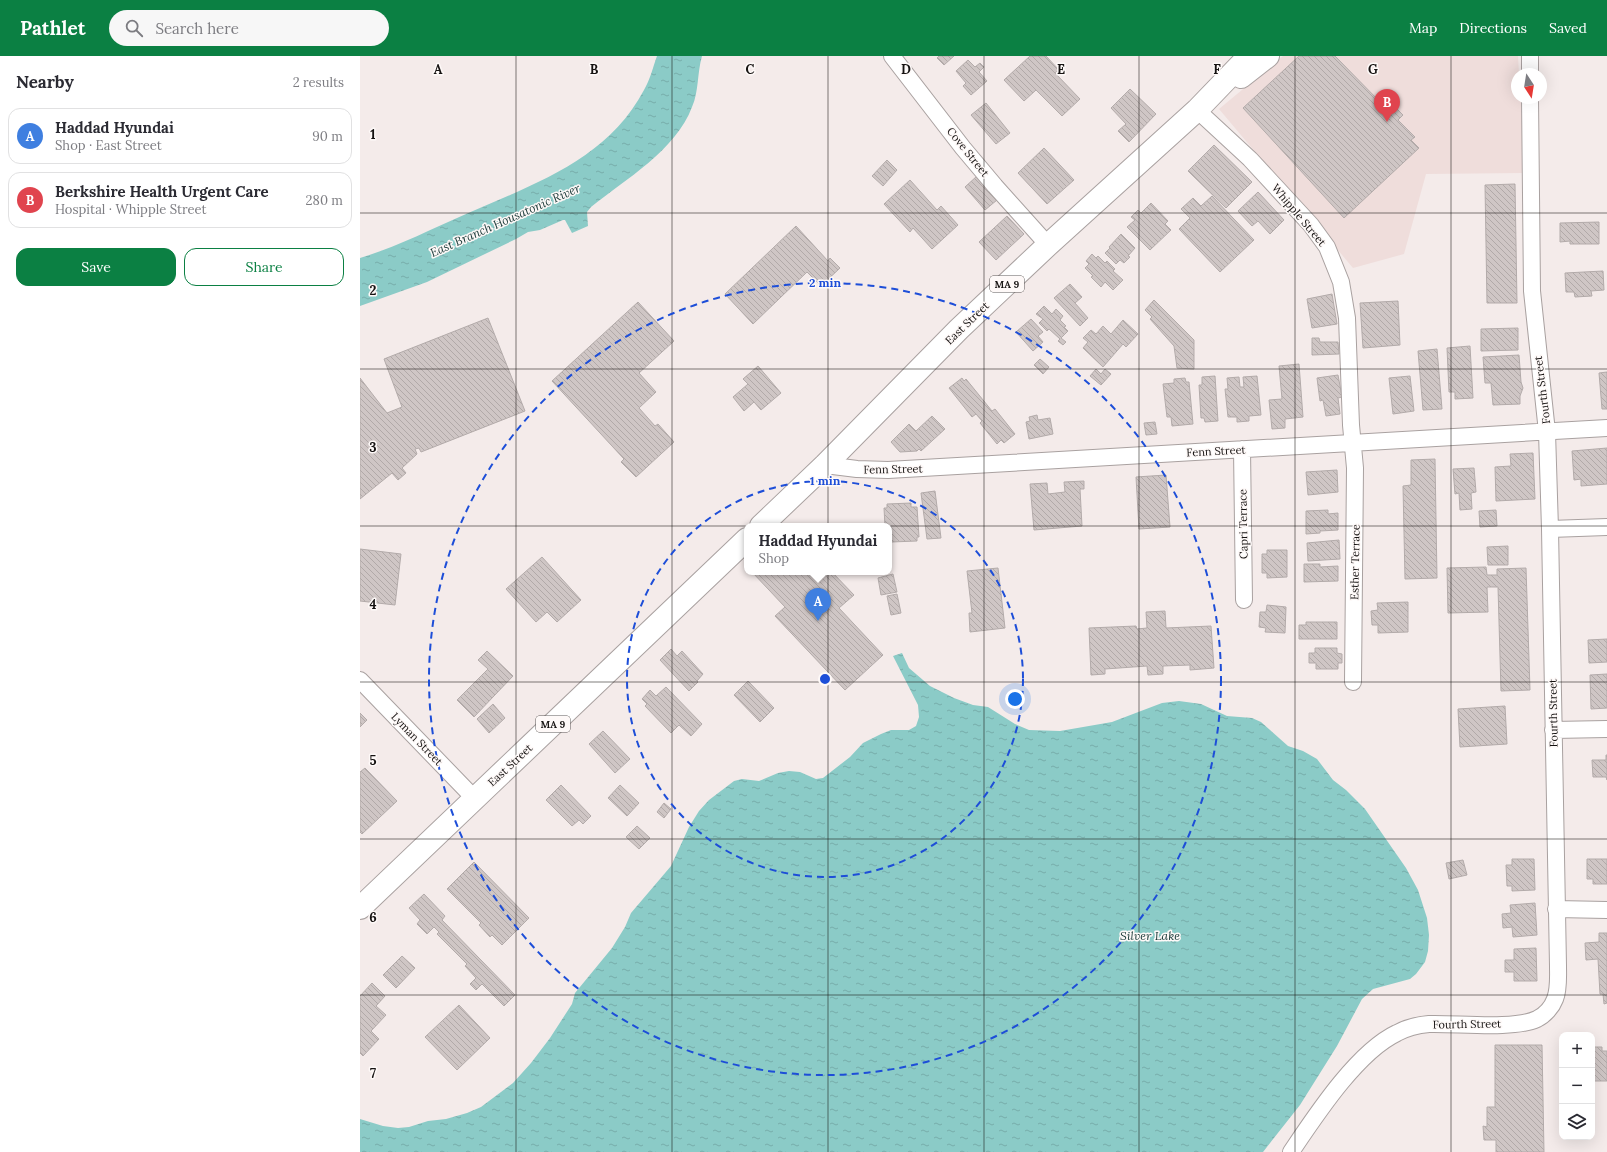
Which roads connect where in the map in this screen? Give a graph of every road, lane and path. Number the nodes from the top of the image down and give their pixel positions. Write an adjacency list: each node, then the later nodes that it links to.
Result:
1 (892, 56): 8 (street, Cove Street)
2 (1249, 56): 7 (highway, East Street / MA 9)
3 (1268, 56): 7 (highway, East Street / MA 9)
4 (1530, 56): 5 (street)
5 (1530, 68)
6 (1530, 104): 10 (street, Fourth Street)
7 (1197, 110): 8 (highway, East Street / MA 9); 11 (street, Whipple Street)
8 (1048, 245): 13 (highway, East Street / MA 9)
9 (1607, 428): 10 (street, Fenn Street)
10 (1547, 432): 11 (street, Fenn Street); 16 (street, Fourth Street)
11 (1353, 442): 12 (street, Fenn Street); 20 (street, Esther Terrace)
12 (1242, 449): 13 (street, Fenn Street); 18 (street, Capri Terrace)
13 (825, 465): 14 (highway, East Street / MA 9)
14 (764, 523)
15 (1607, 527): 16 (street)
16 (1550, 529): 22 (street, Fourth Street)
17 (744, 542): 23 (highway, East Street / MA 9)
18 (1244, 600)
19 (360, 680): 23 (street, Lyman Street)
20 (1353, 682)
21 (1607, 729): 22 (street)
22 (1553, 730): 25 (street, Fourth Street)
23 (474, 798): 24 (highway, East Street / MA 9)
24 (360, 908)
25 (1556, 910): 26 (street); 27 (street, Fourth Street)
26 (1607, 910)
27 (1291, 1152)

